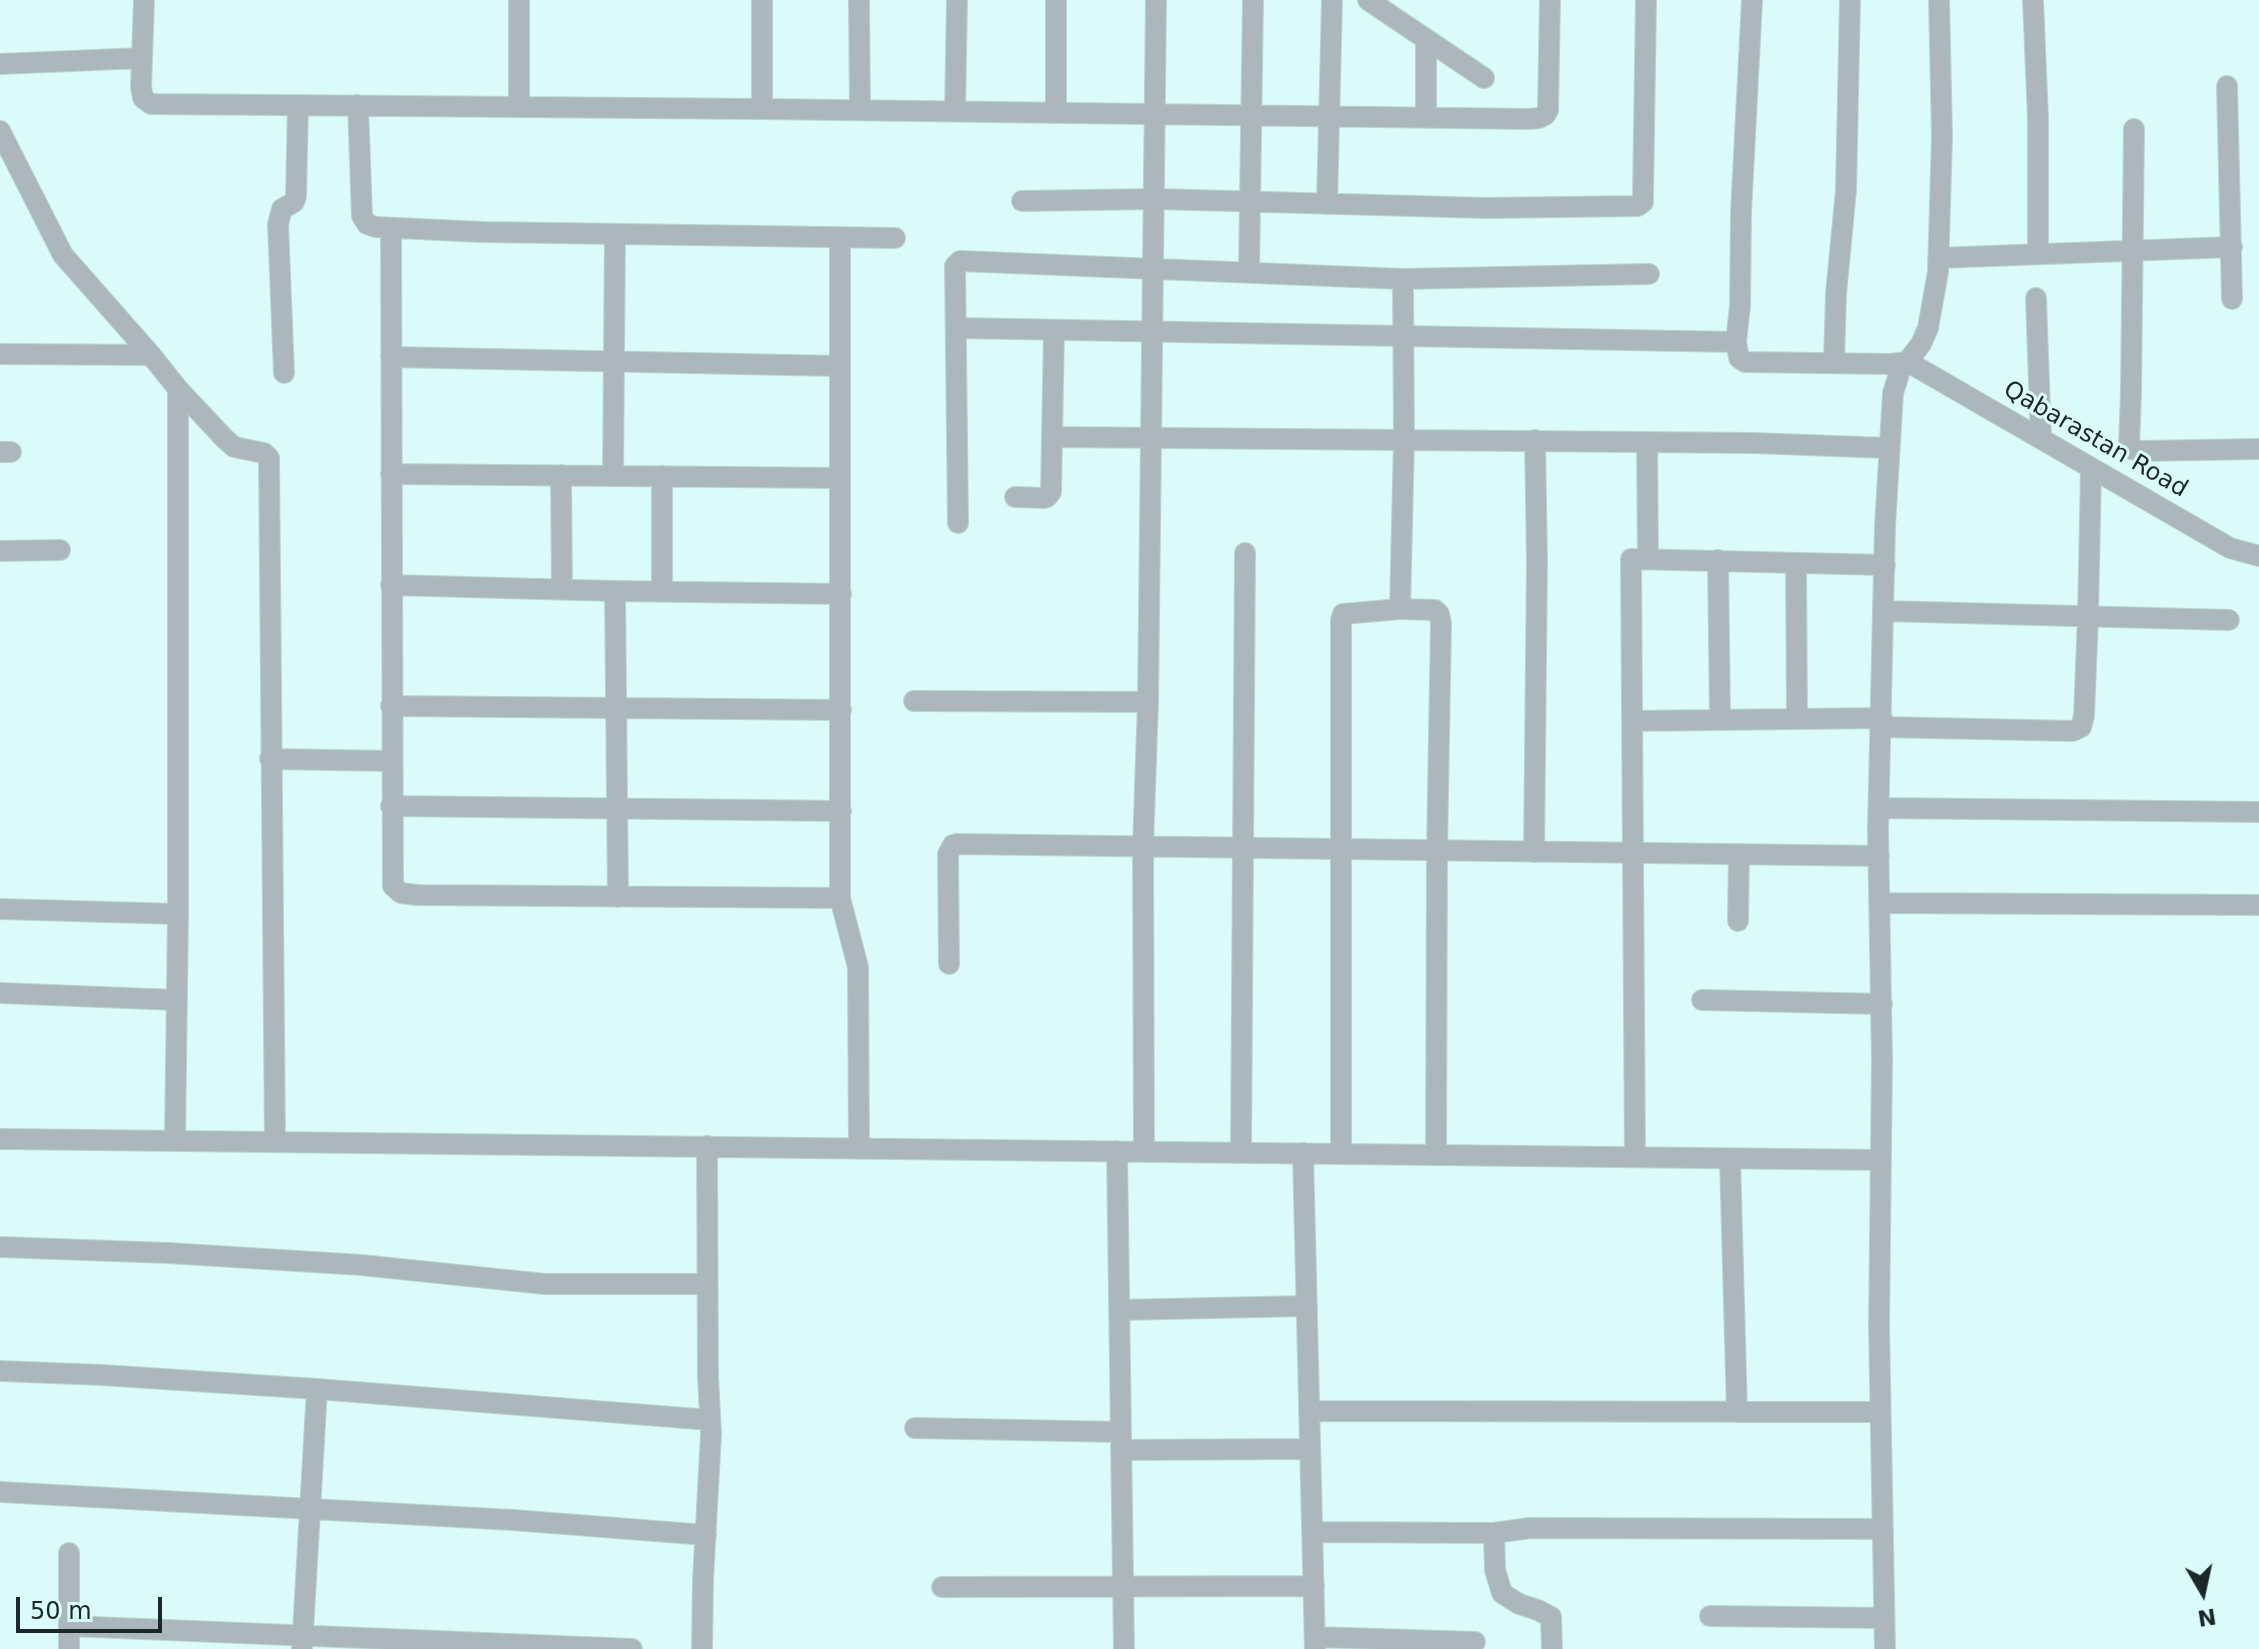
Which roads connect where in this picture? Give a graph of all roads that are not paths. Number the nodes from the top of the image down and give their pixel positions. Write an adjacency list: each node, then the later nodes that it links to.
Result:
1 (144, 0): 18 (street)
2 (519, 0): 24 (street)
3 (762, 0): 25 (street)
4 (859, 0): 26 (street)
5 (957, 0): 27 (street)
6 (1056, 0): 28 (street)
7 (1156, 0): 29 (street)
8 (1253, 0): 30 (street)
9 (1332, 0): 31 (street)
10 (1368, 0): 17 (street)
11 (1550, 0): 32 (street)
12 (1646, 0): 38 (street)
13 (1752, 0): 57 (street)
14 (1850, 0): 63 (street)
15 (1939, 0): 46 (street)
16 (2033, 0): 45 (street)
17 (1426, 39): 20 (street); 32 (street)
18 (142, 58): 19 (street); 22 (street)
19 (0, 64)
20 (1484, 78)
21 (2227, 86): 43 (street)
22 (298, 105): 23 (street); 65 (street)
23 (358, 105): 24 (street); 39 (street)
24 (519, 106): 25 (street)
25 (762, 109): 26 (street)
26 (860, 110): 27 (street)
27 (955, 111): 28 (street)
28 (1056, 112): 29 (street)
29 (1154, 113): 30 (street); 35 (street)
30 (1253, 115): 31 (street); 37 (street)
31 (1328, 116): 32 (street); 38 (street)
32 (1426, 118)
33 (2134, 129): 44 (street)
34 (0, 131): 59 (street)
35 (1156, 199): 36 (street); 37 (street); 47 (street)
36 (1022, 201)
37 (1252, 202): 38 (street); 48 (street)
38 (1327, 204)
39 (391, 228): 40 (street); 60 (street)
40 (615, 234): 41 (street); 61 (street)
41 (840, 237): 42 (street); 64 (street)
42 (895, 238)
43 (2232, 247): 44 (street); 52 (street)
44 (2134, 251): 45 (street); 74 (street)
45 (2038, 254): 46 (street)
46 (1938, 258): 62 (street)
47 (1154, 267): 48 (street); 53 (street); 55 (street)
48 (1249, 271): 50 (street)
49 (1649, 274): 50 (street)
50 (1403, 279): 56 (street)
51 (2036, 298): 70 (street)
52 (2232, 299)
53 (956, 328): 54 (street); 82 (street)
54 (1054, 330): 55 (street); 67 (street)
55 (1153, 332): 56 (street); 68 (street)
56 (1403, 336): 57 (street); 69 (street)
57 (1736, 342): 63 (street)
58 (0, 354): 59 (street)
59 (151, 355): 66 (street)
60 (391, 357): 61 (street); 76 (street)
61 (613, 361): 64 (street); 78 (street)
62 (1908, 362): 63 (street); 70 (street, Qabarastan Road); 73 (street)
63 (1834, 363)
64 (839, 366): 80 (street)
65 (284, 373)
66 (178, 389): 109 (street); 129 (street)
67 (1053, 437): 68 (street); 81 (street)
68 (1151, 438): 69 (street); 101 (street)
69 (1404, 439): 71 (street); 96 (street)
70 (2041, 439): 75 (street, Qabarastan Road)
71 (1535, 440): 72 (street); 120 (street)
72 (1647, 442): 73 (street); 87 (street)
73 (1888, 448): 90 (street)
74 (2259, 449)
75 (2091, 468): 86 (street, Qabarastan Road); 98 (street)
76 (391, 474): 77 (street); 91 (street)
77 (561, 475): 78 (street); 92 (street)
78 (613, 476): 79 (street)
79 (662, 476): 80 (street); 94 (street)
80 (840, 478): 95 (street)
81 (1015, 497)
82 (958, 523)
83 (60, 550): 84 (street)
84 (0, 551)
85 (1245, 553): 117 (street)
86 (2259, 556)
87 (1648, 558): 88 (street); 107 (street)
88 (1718, 560): 89 (street); 105 (street)
89 (1796, 563): 90 (street); 106 (street)
90 (1885, 565): 97 (street)
91 (391, 585): 92 (street); 102 (street)
92 (562, 590): 93 (street)
93 (615, 591): 94 (street); 103 (street)
94 (662, 592): 95 (street)
95 (841, 594): 104 (street)
96 (1400, 609): 118 (street); 119 (street)
97 (1884, 611): 98 (street); 108 (street)
98 (2088, 616): 99 (street); 108 (street)
99 (2229, 620)
100 (914, 701): 101 (street)
101 (1148, 702): 116 (street)
102 (391, 706): 103 (street); 110 (street)
103 (616, 706): 104 (street); 112 (street)
104 (841, 710): 114 (street)
105 (1720, 719): 106 (street); 107 (street)
106 (1797, 719): 108 (street)
107 (1632, 721): 121 (street)
108 (1882, 722): 113 (street)
109 (270, 759): 110 (street); 138 (street)
110 (391, 761): 111 (street)
111 (391, 806): 112 (street); 124 (street)
112 (617, 808): 114 (street); 124 (street)
113 (1879, 808): 115 (street); 123 (street)
114 (841, 811): 125 (street)
115 (2259, 812)
116 (1143, 846): 117 (street); 131 (street); 142 (street)
117 (1242, 847): 118 (street); 143 (street)
118 (1340, 849): 119 (street); 145 (street)
119 (1437, 850): 120 (street); 146 (street)
120 (1534, 852): 121 (street)
121 (1633, 853): 122 (street); 147 (street)
122 (1739, 854): 123 (street); 130 (street)
123 (1879, 856): 126 (street)
124 (618, 897): 125 (street)
125 (840, 898): 140 (street)
126 (1881, 903): 127 (street); 135 (street)
127 (2259, 905)
128 (0, 909): 129 (street)
129 (178, 914): 133 (street)
130 (1738, 921)
131 (949, 964)
132 (0, 993): 133 (street)
133 (176, 1000): 137 (street)
134 (1702, 1000): 135 (street)
135 (1882, 1004): 149 (street)
136 (0, 1139): 137 (street)
137 (175, 1140): 138 (street)
138 (275, 1141): 139 (street)
139 (707, 1146): 140 (street); 151 (street)
140 (859, 1148): 141 (street)
141 (1117, 1151): 142 (street); 153 (street)
142 (1144, 1151): 143 (street)
143 (1241, 1152): 144 (street)
144 (1303, 1153): 145 (street); 152 (street)
145 (1341, 1154): 146 (street)
146 (1436, 1155): 147 (street)
147 (1635, 1157): 148 (street)
148 (1730, 1159): 149 (street); 157 (street)
149 (1881, 1160): 158 (street)
150 (0, 1247): 151 (street)
151 (707, 1284): 159 (street)
152 (1307, 1306): 153 (street); 156 (street)
153 (1119, 1310): 161 (street)
154 (0, 1371): 155 (street)
155 (317, 1389): 159 (street); 164 (street)
156 (1309, 1411): 157 (street); 162 (street)
157 (1737, 1412): 158 (street)
158 (1880, 1412): 165 (street)
159 (710, 1420): 168 (street)
160 (915, 1428): 161 (street)
161 (1121, 1441): 162 (street); 170 (street)
162 (1310, 1449): 166 (street)
163 (0, 1492): 164 (street)
164 (311, 1510): 168 (street); 177 (street)
165 (1882, 1529): 167 (street); 174 (street)
166 (1312, 1532): 167 (street); 171 (street)
167 (1494, 1533): 183 (street)
168 (706, 1535): 181 (street)
169 (69, 1553): 175 (street)
170 (1123, 1586): 171 (street); 172 (street); 182 (street)
171 (1314, 1586): 178 (street)
172 (942, 1587)
173 (1710, 1616): 174 (street)
174 (1884, 1618): 184 (street)
175 (69, 1626): 177 (street); 179 (street)
176 (1475, 1642): 178 (street)
177 (302, 1643): 180 (street)
178 (1315, 1643)
179 (69, 1649)
180 (632, 1649)
181 (702, 1649)
182 (1124, 1649)
183 (1552, 1649)
184 (1885, 1649)

